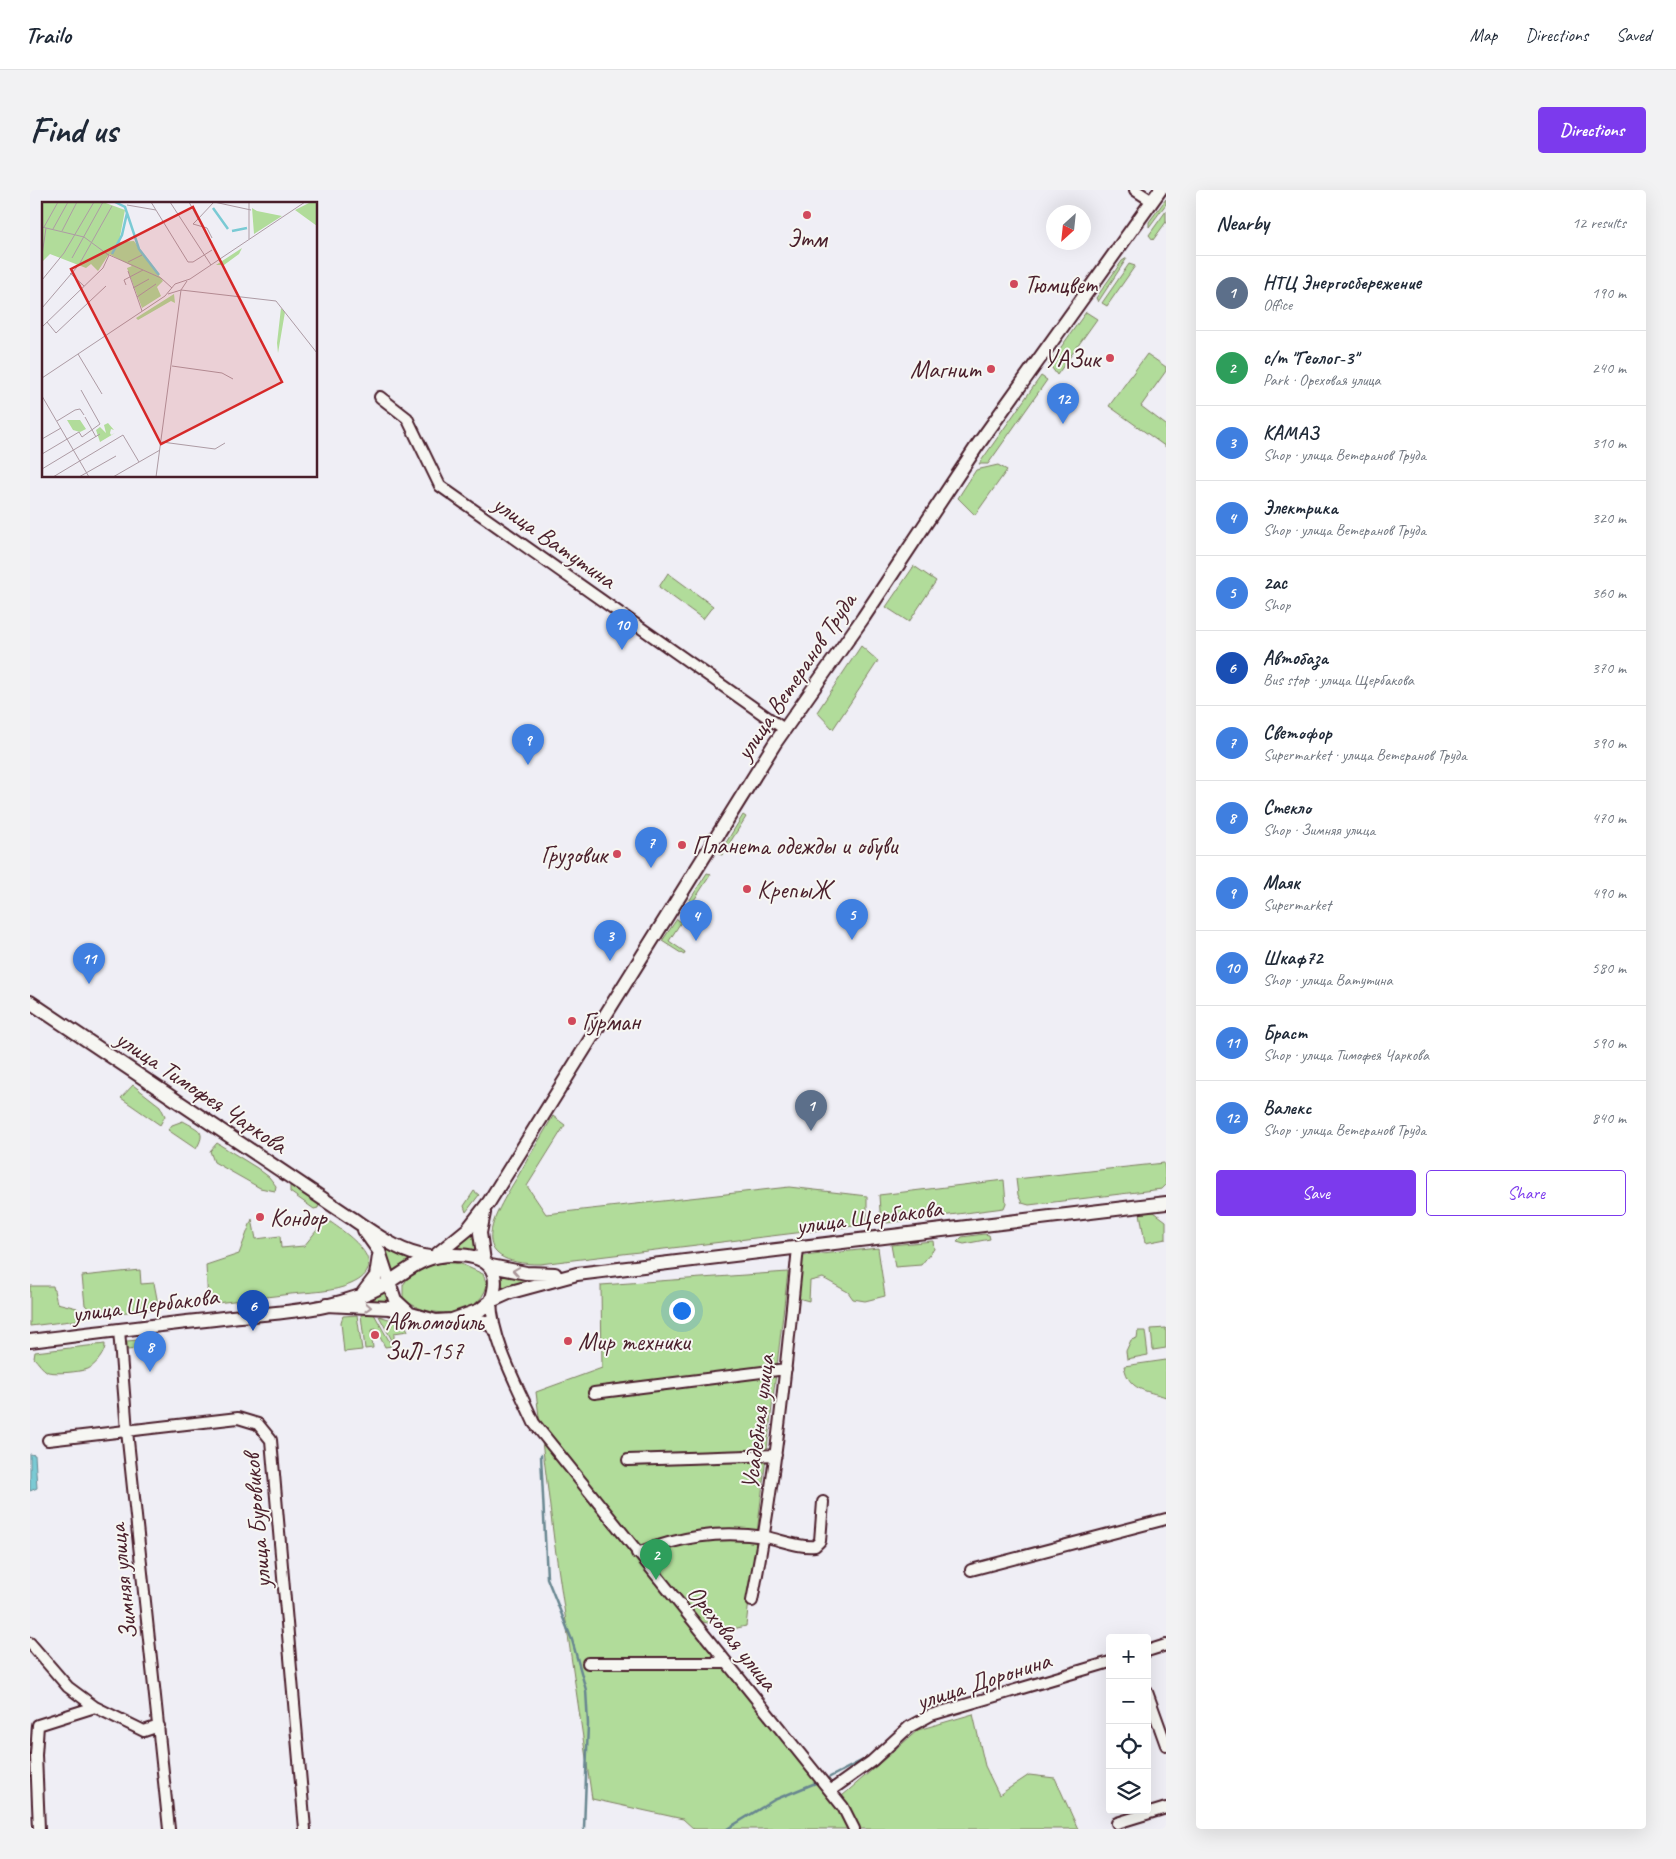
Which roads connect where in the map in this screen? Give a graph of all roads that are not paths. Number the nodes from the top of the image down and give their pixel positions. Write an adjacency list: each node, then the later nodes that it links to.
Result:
1 (1135, 190): 3 (street)
2 (1160, 190): 3 (main road, улица Ветеранов Труда)
3 (1152, 201): 5 (main road, улица Ветеранов Труда)
4 (380, 397): 5 (street, улица Ватутина)
5 (784, 729): 7 (main road, улица Ветеранов Труда)
6 (30, 1002): 9 (main road, улица Тимофея Чаркова)
7 (489, 1202): 12 (main road); 13 (main road)
8 (1166, 1203): 10 (main road, улица Щербакова)
9 (350, 1217): 11 (main road); 12 (main road)
10 (798, 1248): 14 (main road, улица Щербакова); 24 (street, Усадебная улица)
11 (379, 1251): 15 (main road); 16 (main road)
12 (434, 1256): 13 (main road); 15 (main road)
13 (487, 1264): 14 (main road, one-way to 13); 17 (main road)
14 (577, 1274): 17 (main road)
15 (390, 1282): 16 (main road); 19 (main road)
16 (362, 1294): 18 (main road)
17 (491, 1301): 20 (main road); 22 (street, Ореховая улица)
18 (326, 1306): 19 (main road, one-way to 19); 21 (main road, улица Щербакова)
19 (410, 1313): 20 (main road)
20 (466, 1316): 22 (street)
21 (119, 1330): 23 (main road, улица Щербакова); 26 (street, Зимняя улица)
22 (497, 1332): 33 (street, Ореховая улица)
23 (30, 1341)
24 (786, 1369): 25 (street); 28 (street, Усадебная улица)
25 (594, 1393)
26 (127, 1431): 27 (street, улица Буровиков); 45 (street, Зимняя улица); 52 (street, улица Буровиков)
27 (48, 1440)
28 (776, 1455): 29 (street); 32 (street, Усадебная улица)
29 (628, 1460)
30 (823, 1502): 32 (street)
31 (1166, 1518): 34 (street)
32 (764, 1537): 33 (street); 35 (street, Усадебная улица)
33 (637, 1553): 40 (street, Ореховая улица)
34 (972, 1570)
35 (752, 1600)
36 (30, 1642): 43 (street)
37 (1166, 1646): 38 (street)
38 (1151, 1650)
39 (588, 1663): 40 (street)
40 (727, 1663): 47 (street, Ореховая улица)
41 (1106, 1663): 47 (street, улица Доронина)
42 (1151, 1703): 46 (street)
43 (95, 1707): 44 (street); 45 (street)
44 (34, 1726): 50 (street)
45 (159, 1726): 51 (street, Зимняя улица)
46 (1166, 1745)
47 (830, 1791): 53 (street)
48 (1166, 1808): 49 (street)
49 (1117, 1823)
50 (38, 1829)
51 (169, 1829)
52 (305, 1829)
53 (854, 1829)

